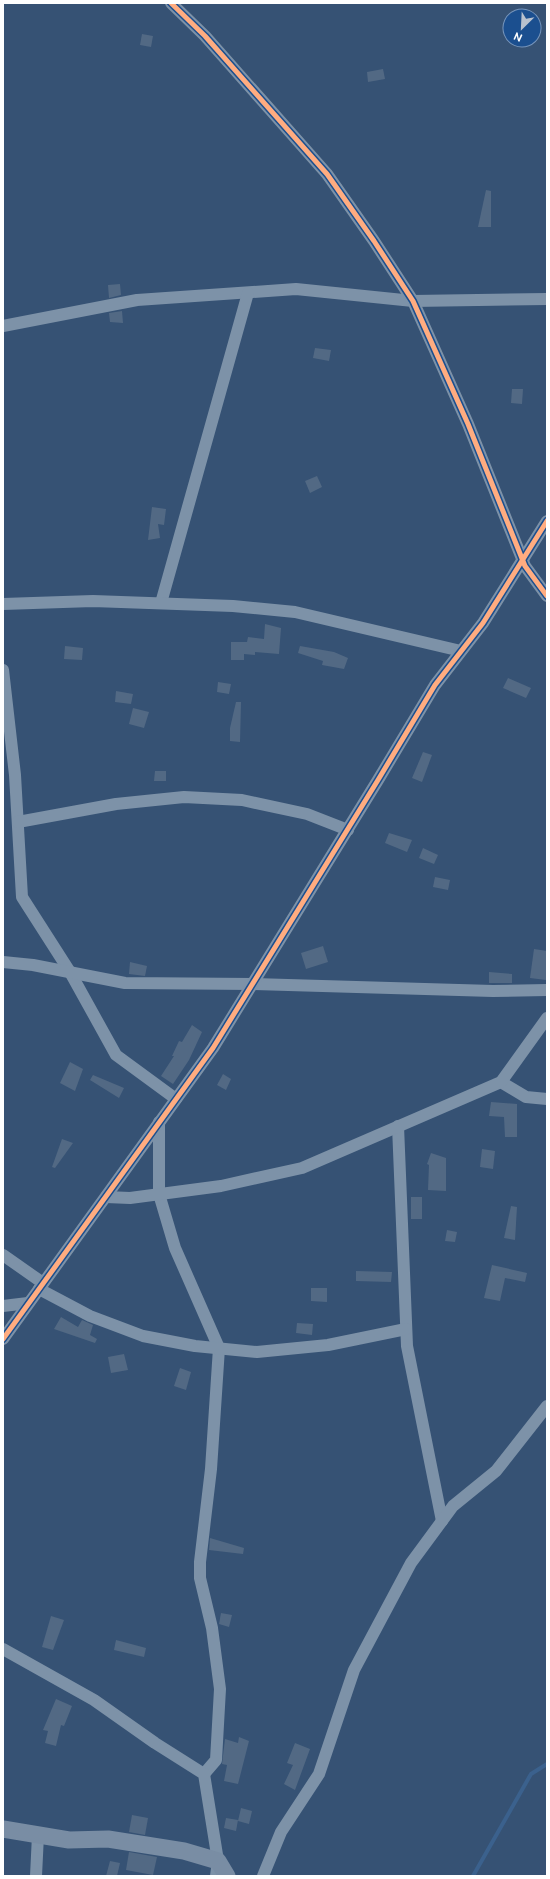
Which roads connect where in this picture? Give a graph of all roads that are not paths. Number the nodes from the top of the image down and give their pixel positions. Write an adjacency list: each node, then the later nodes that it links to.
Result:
1 (170, 3): 4 (street)
2 (248, 292): 4 (street); 5 (street); 9 (street)
3 (547, 298): 4 (street)
4 (413, 301): 7 (street)
5 (3, 326)
6 (547, 521): 7 (street)
7 (522, 560): 8 (street); 11 (street)
8 (547, 596)
9 (160, 603): 10 (street); 11 (street)
10 (3, 604)
11 (461, 651): 14 (street)
12 (3, 670): 13 (street)
13 (18, 822): 14 (street); 16 (street)
14 (348, 830): 17 (street)
15 (3, 962): 16 (street)
16 (70, 972): 17 (street); 21 (street)
17 (253, 984): 18 (street); 21 (street)
18 (547, 990)
19 (547, 1018): 20 (street)
20 (501, 1082): 22 (street); 24 (street)
21 (176, 1099): 23 (street)
22 (547, 1099)
23 (160, 1122): 25 (street); 26 (street)
24 (398, 1126): 25 (street); 31 (street)
25 (159, 1194): 26 (street); 33 (street)
26 (106, 1197): 28 (street)
27 (3, 1255): 28 (street)
28 (41, 1286): 29 (street); 33 (street)
29 (28, 1303): 30 (street); 32 (street)
30 (3, 1306)
31 (406, 1330): 33 (street); 35 (street)
32 (3, 1339)
33 (219, 1348): 37 (street)
34 (547, 1406): 35 (street)
35 (442, 1521): 43 (street)
36 (3, 1649): 37 (street)
37 (204, 1774): 40 (street)
38 (3, 1829): 39 (street)
39 (38, 1835): 40 (street); 41 (street)
40 (217, 1868): 42 (street)
41 (36, 1876)
42 (227, 1876)
43 (263, 1876)

